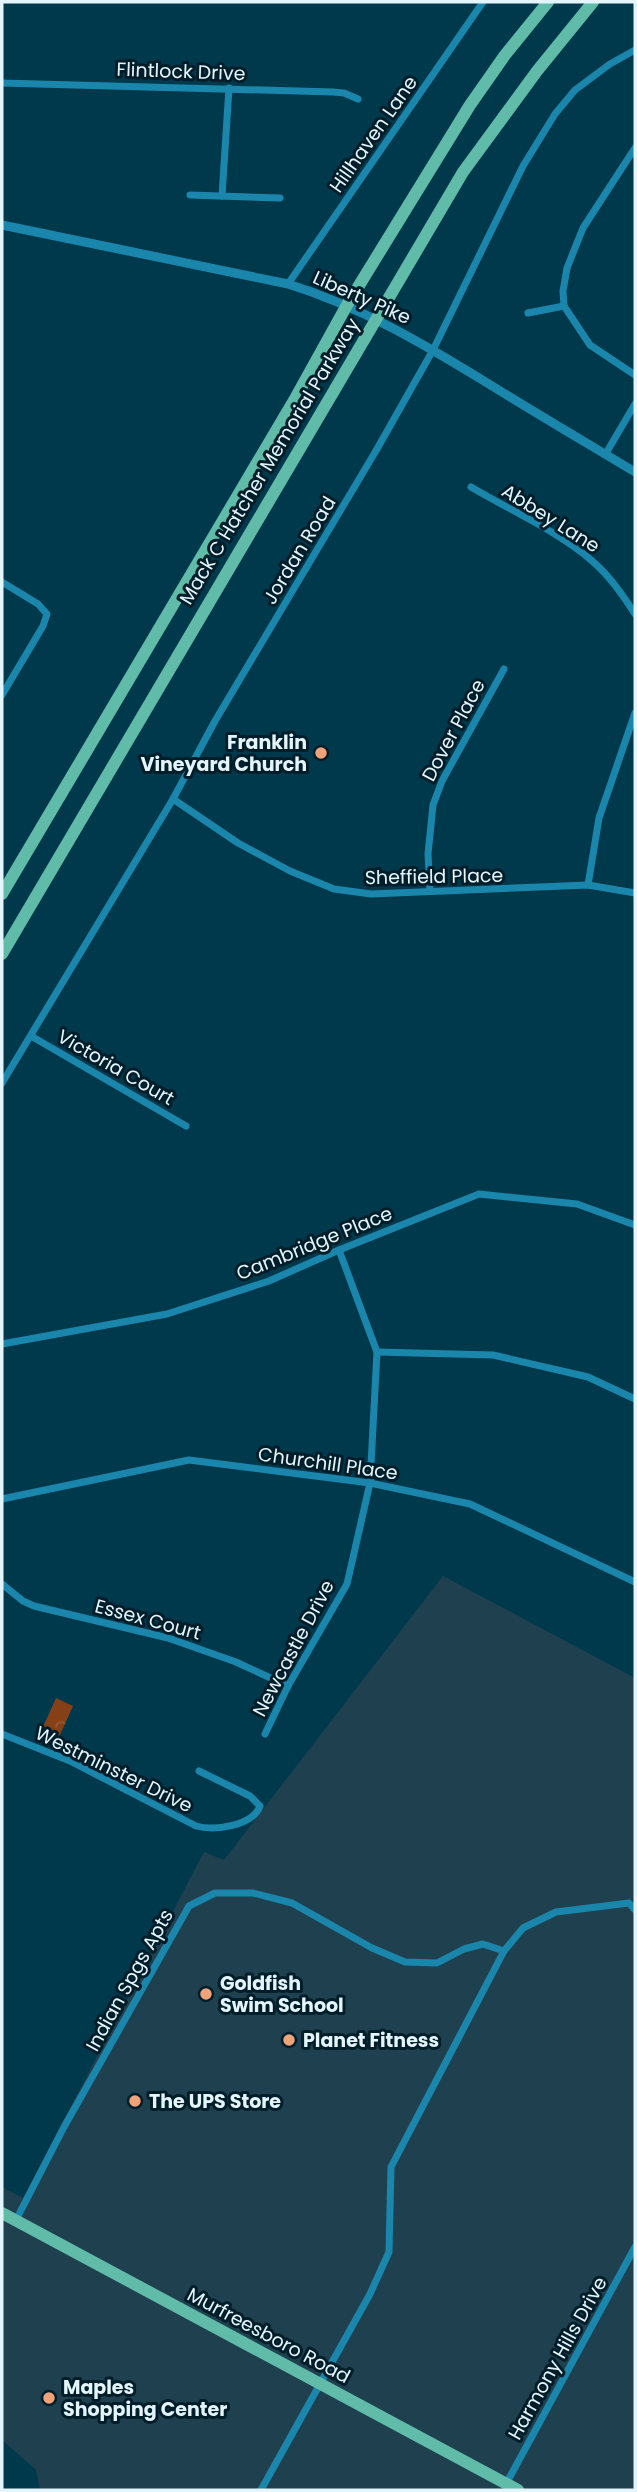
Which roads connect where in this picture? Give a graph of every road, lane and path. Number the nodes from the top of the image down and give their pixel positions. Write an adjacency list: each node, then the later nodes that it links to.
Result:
1 (482, 2): 13 (street, Hillhaven Lane)
2 (548, 2): 14 (highway, Mack C Hatcher Memorial Parkway)
3 (593, 2): 17 (highway, Mack C Hatcher Memorial Parkway)
4 (635, 50): 18 (street, Jordan Road)
5 (2, 83): 6 (street, Flintlock Drive)
6 (229, 88): 7 (street, Flintlock Drive); 10 (street)
7 (358, 99)
8 (635, 148): 15 (street)
9 (190, 195): 10 (street)
10 (222, 196): 11 (street)
11 (280, 198)
12 (2, 225): 13 (street, Liberty Pike)
13 (288, 285): 14 (street, Liberty Pike)
14 (347, 306): 17 (street, Liberty Pike); 33 (highway, Mack C Hatcher Memorial Parkway)
15 (564, 306): 16 (street); 19 (street)
16 (528, 313)
17 (375, 319): 18 (street, Liberty Pike); 34 (highway, Mack C Hatcher Memorial Parkway)
18 (433, 350): 21 (street, Liberty Pike); 29 (street, Jordan Road)
19 (635, 375)
20 (635, 404): 21 (street)
21 (605, 454): 22 (street, Liberty Pike)
22 (635, 472)
23 (471, 487): 25 (street, Abbey Lane)
24 (2, 582): 27 (street)
25 (635, 614)
26 (504, 669): 31 (street, Dover Place)
27 (2, 695)
28 (635, 713): 30 (street)
29 (173, 799): 31 (street, Sheffield Place); 35 (street, Jordan Road)
30 (588, 885): 31 (street, Sheffield Place); 32 (street, Sheffield Place)
31 (430, 891)
32 (635, 893)
33 (2, 894)
34 (2, 954)
35 (31, 1036): 36 (street, Jordan Road); 37 (street, Victoria Court)
36 (2, 1083)
37 (186, 1126)
38 (635, 1225): 39 (street, Cambridge Place)
39 (340, 1250): 40 (street, Cambridge Place); 41 (street, Newcastle Drive)
40 (2, 1344)
41 (377, 1352): 42 (street); 43 (street, Newcastle Drive)
42 (635, 1399)
43 (370, 1483): 44 (street, Churchill Place); 45 (street, Churchill Place); 47 (street, Newcastle Drive)
44 (2, 1499)
45 (635, 1582)
46 (2, 1584): 47 (street, Essex Court)
47 (288, 1686): 49 (street, Newcastle Drive)
48 (2, 1734): 50 (street, Westminster Drive)
49 (265, 1734)
50 (199, 1771)
51 (632, 1907): 52 (street)
52 (504, 1951): 54 (street, Indian Spgs Apts); 56 (street)
53 (2, 2213): 54 (highway, Murfreesboro Road)
54 (16, 2220): 56 (highway, Murfreesboro Road)
55 (635, 2247): 57 (street, Harmony Hills Drive)
56 (319, 2383): 57 (highway, Murfreesboro Road); 58 (street)
57 (512, 2487)
58 (261, 2490)

